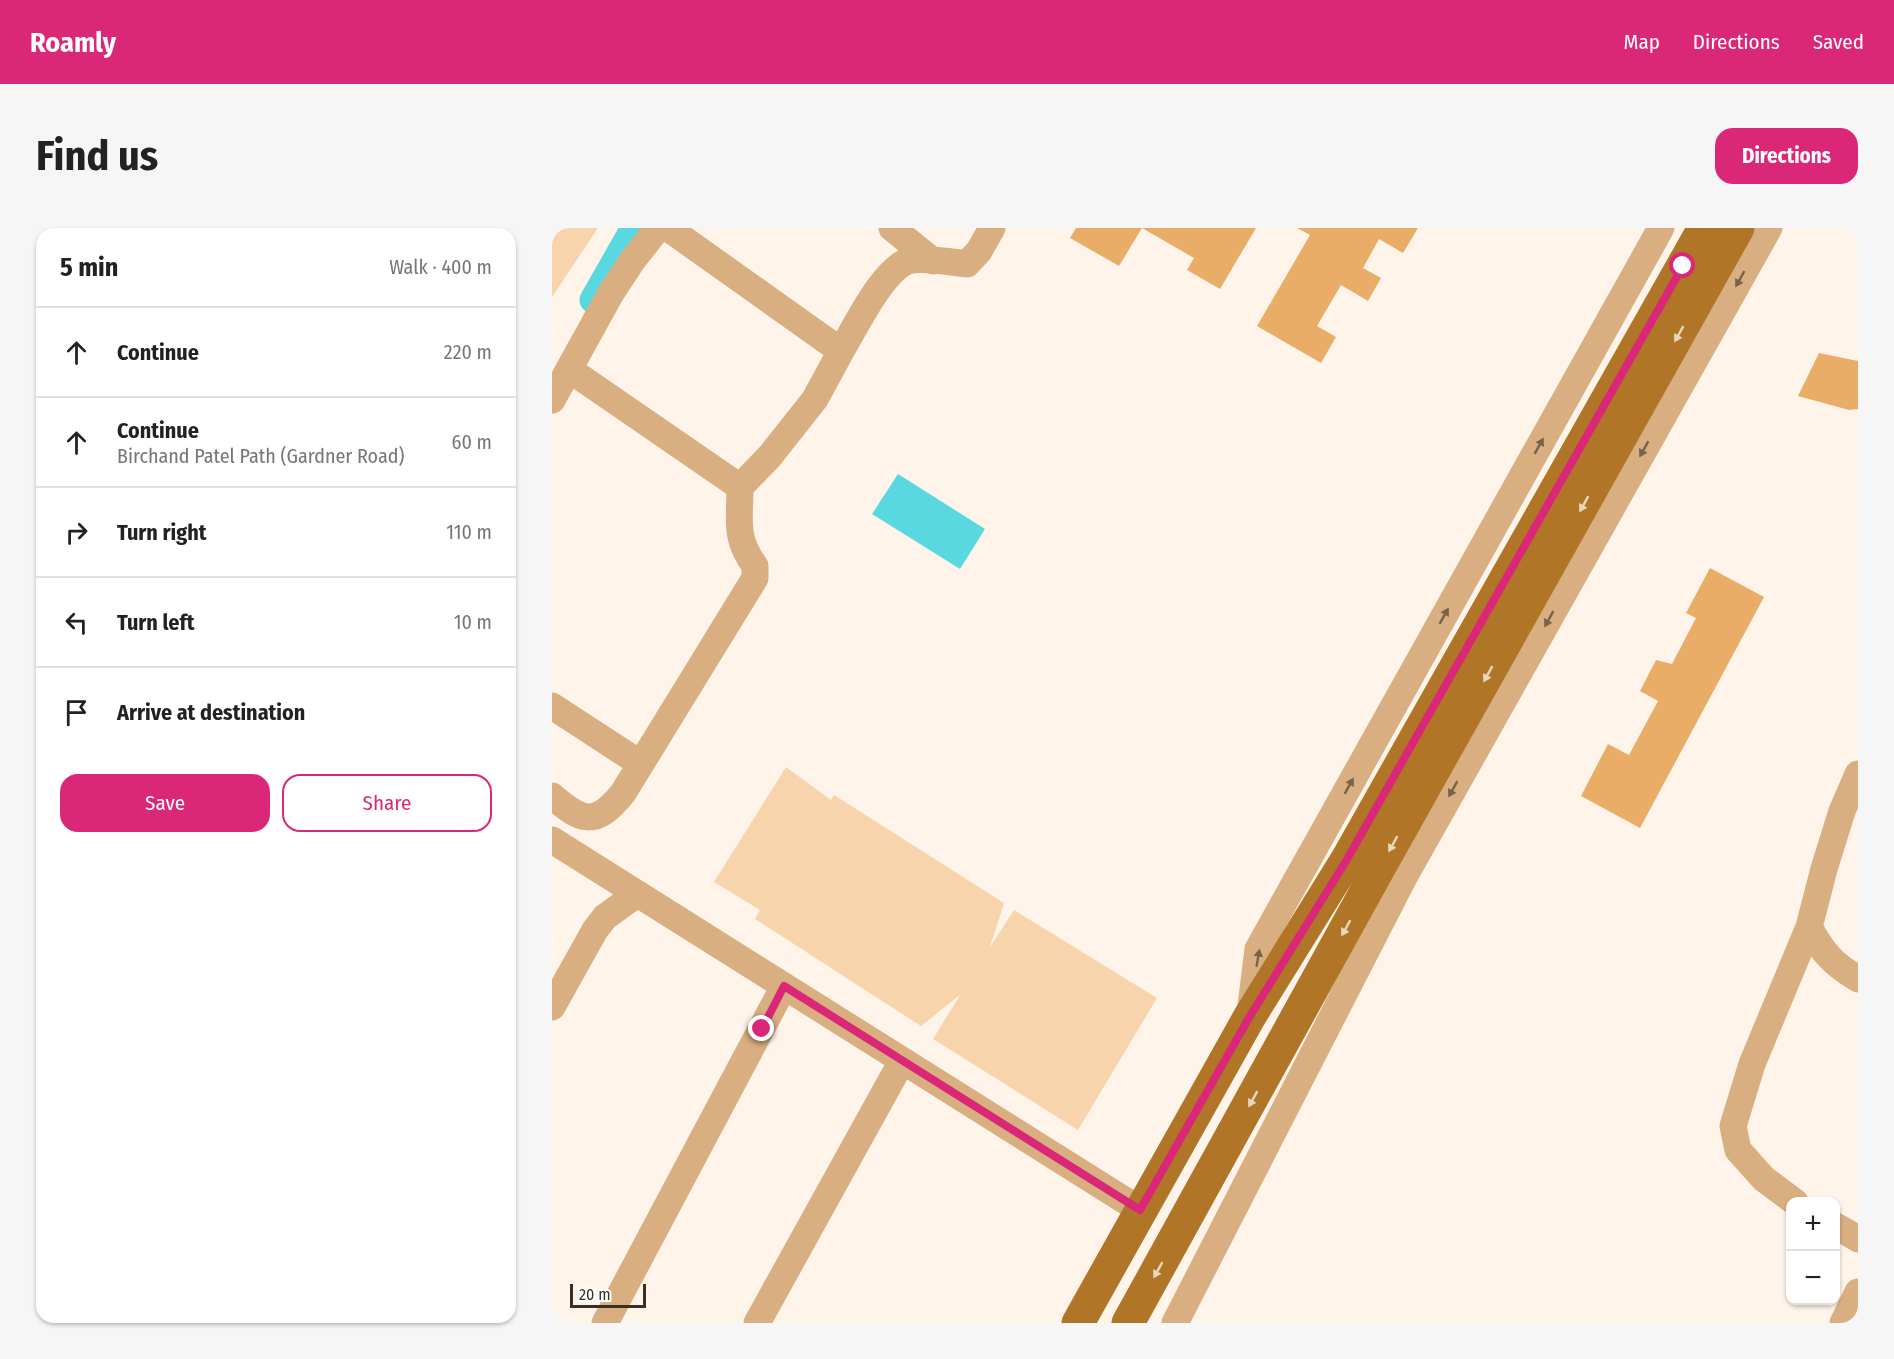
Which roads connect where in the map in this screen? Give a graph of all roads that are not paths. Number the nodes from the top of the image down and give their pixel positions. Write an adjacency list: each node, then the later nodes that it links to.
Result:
1 (658, 228): 11 (street)
2 (668, 228): 10 (street)
3 (892, 228): 9 (street)
4 (992, 228): 9 (street)
5 (1661, 228): 24 (street, one-way to 5)
6 (1704, 228): 24 (main road)
7 (1738, 228): 34 (main road, one-way to 34)
8 (1768, 228): 35 (street, one-way to 35)
9 (933, 261): 10 (street)
10 (841, 351): 13 (street)
11 (570, 370): 12 (street); 13 (street)
12 (552, 400)
13 (740, 486): 15 (street)
14 (552, 706): 15 (street)
15 (641, 764): 17 (street)
16 (1858, 774): 20 (street)
17 (552, 796)
18 (552, 840): 19 (street)
19 (637, 894): 22 (street); 23 (street)
20 (1809, 927): 21 (street); 26 (street)
21 (1858, 979)
22 (784, 986): 25 (street); 31 (street)
23 (552, 1007)
24 (1250, 1016): 27 (main road)
25 (902, 1061): 27 (street); 32 (street)
26 (1788, 1197)
27 (1140, 1210): 33 (main road)
28 (1840, 1228): 29 (street)
29 (1858, 1239)
30 (1858, 1292): 36 (street)
31 (604, 1323)
32 (757, 1323)
33 (1078, 1323)
34 (1128, 1323)
35 (1175, 1323)
36 (1843, 1323)

